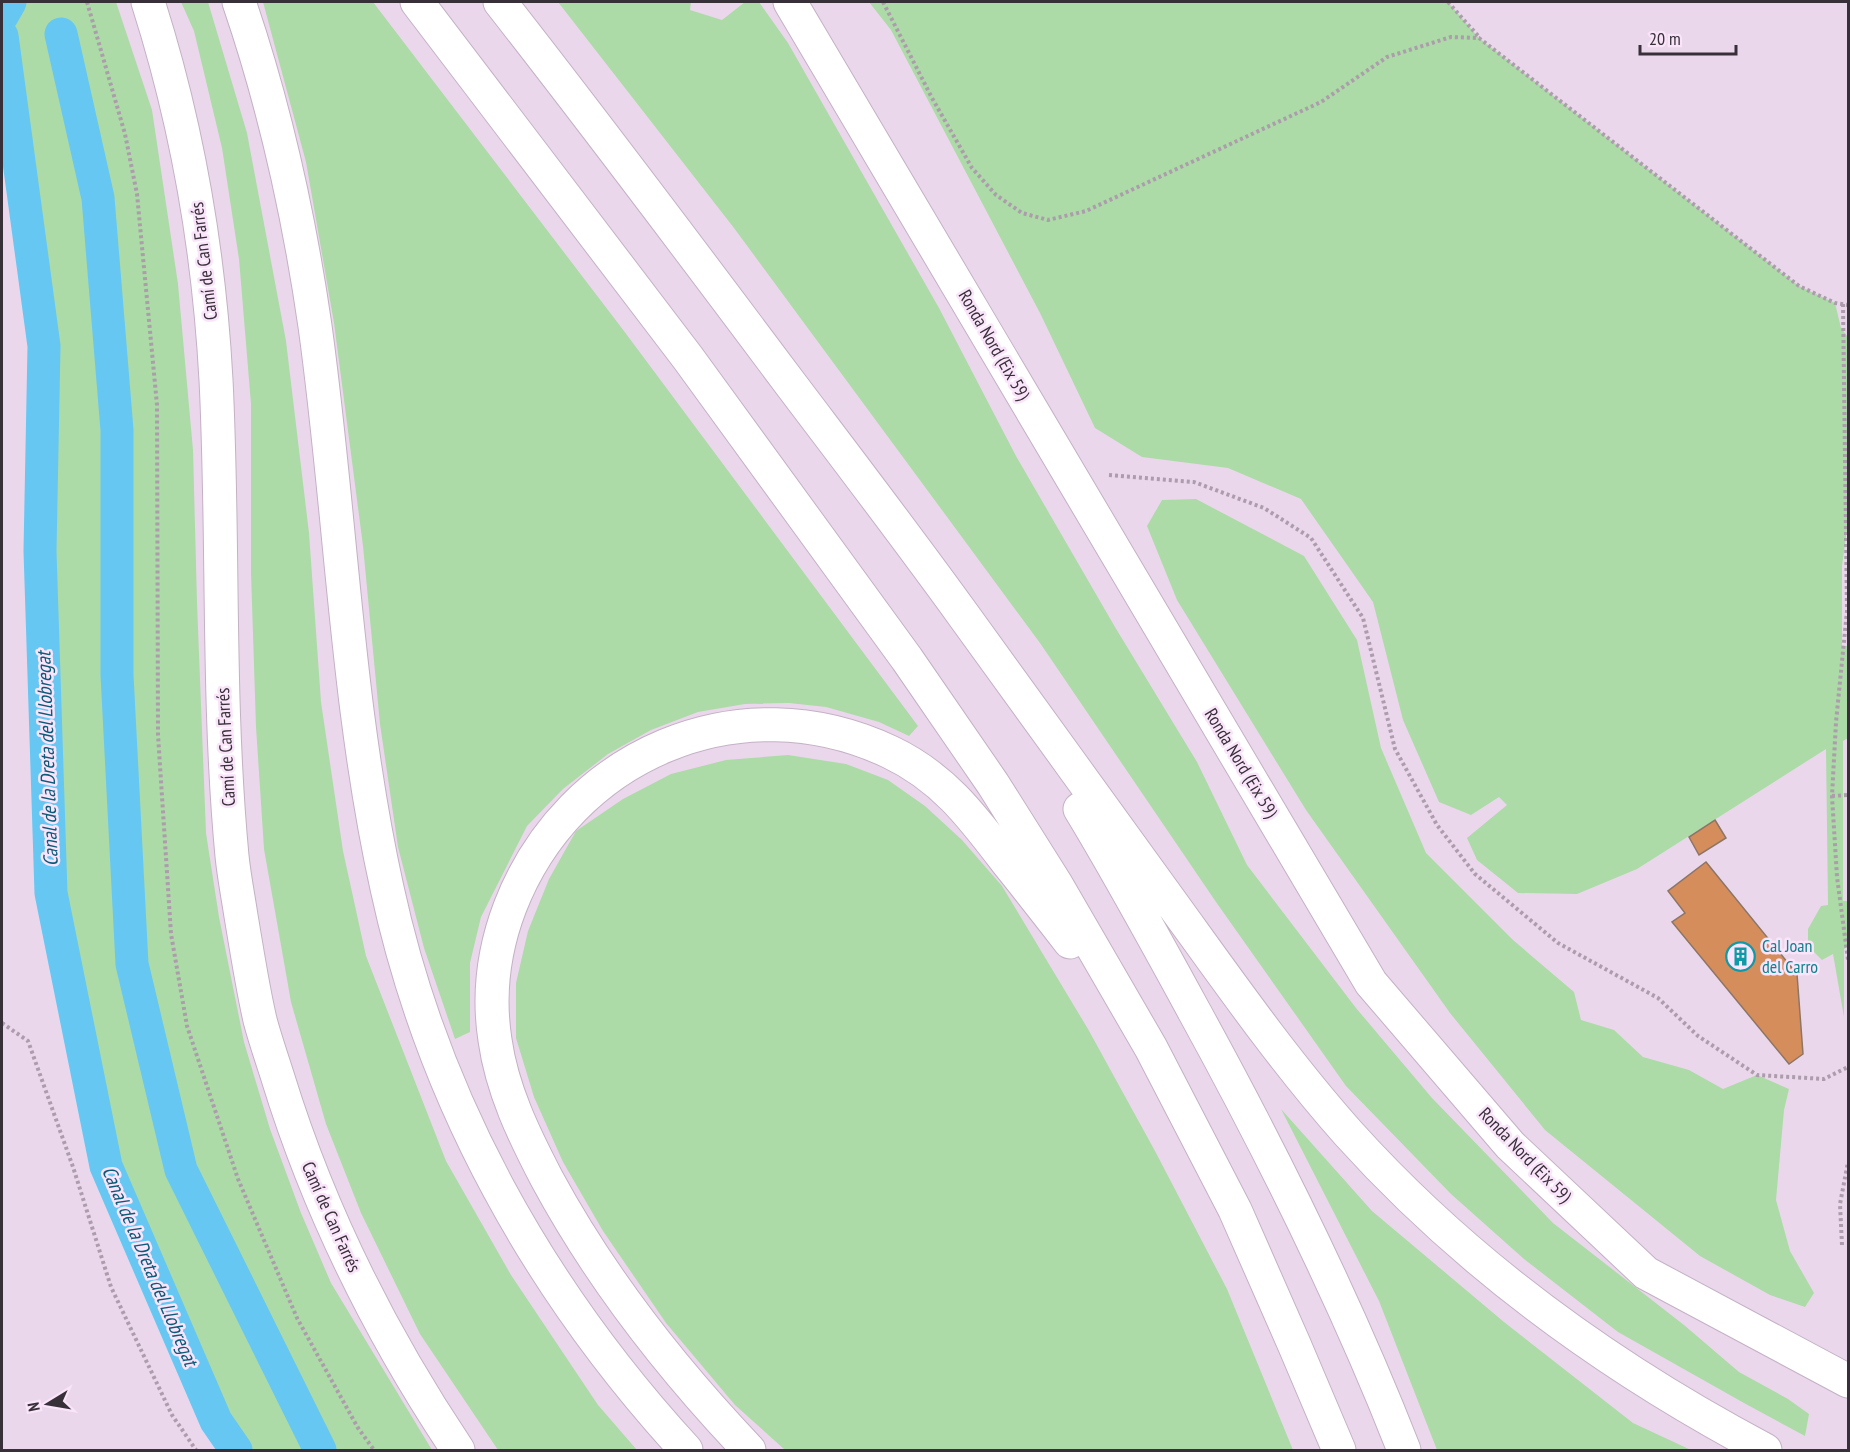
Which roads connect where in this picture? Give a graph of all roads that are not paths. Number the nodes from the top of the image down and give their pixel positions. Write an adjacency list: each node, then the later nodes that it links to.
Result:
1 (148, 2): 9 (main road, Camí de Can Farrés)
2 (239, 2): 10 (main road)
3 (417, 2): 7 (main road)
4 (501, 2): 6 (main road)
5 (790, 2): 8 (main road, Ronda Nord (Eix 59))
6 (940, 583): 13 (main road); 14 (main road)
7 (1151, 1048): 11 (main road); 12 (main road)
8 (1848, 1382)
9 (458, 1450)
10 (686, 1450)
11 (749, 1450)
12 (1338, 1450)
13 (1404, 1450)
14 (1765, 1450)

